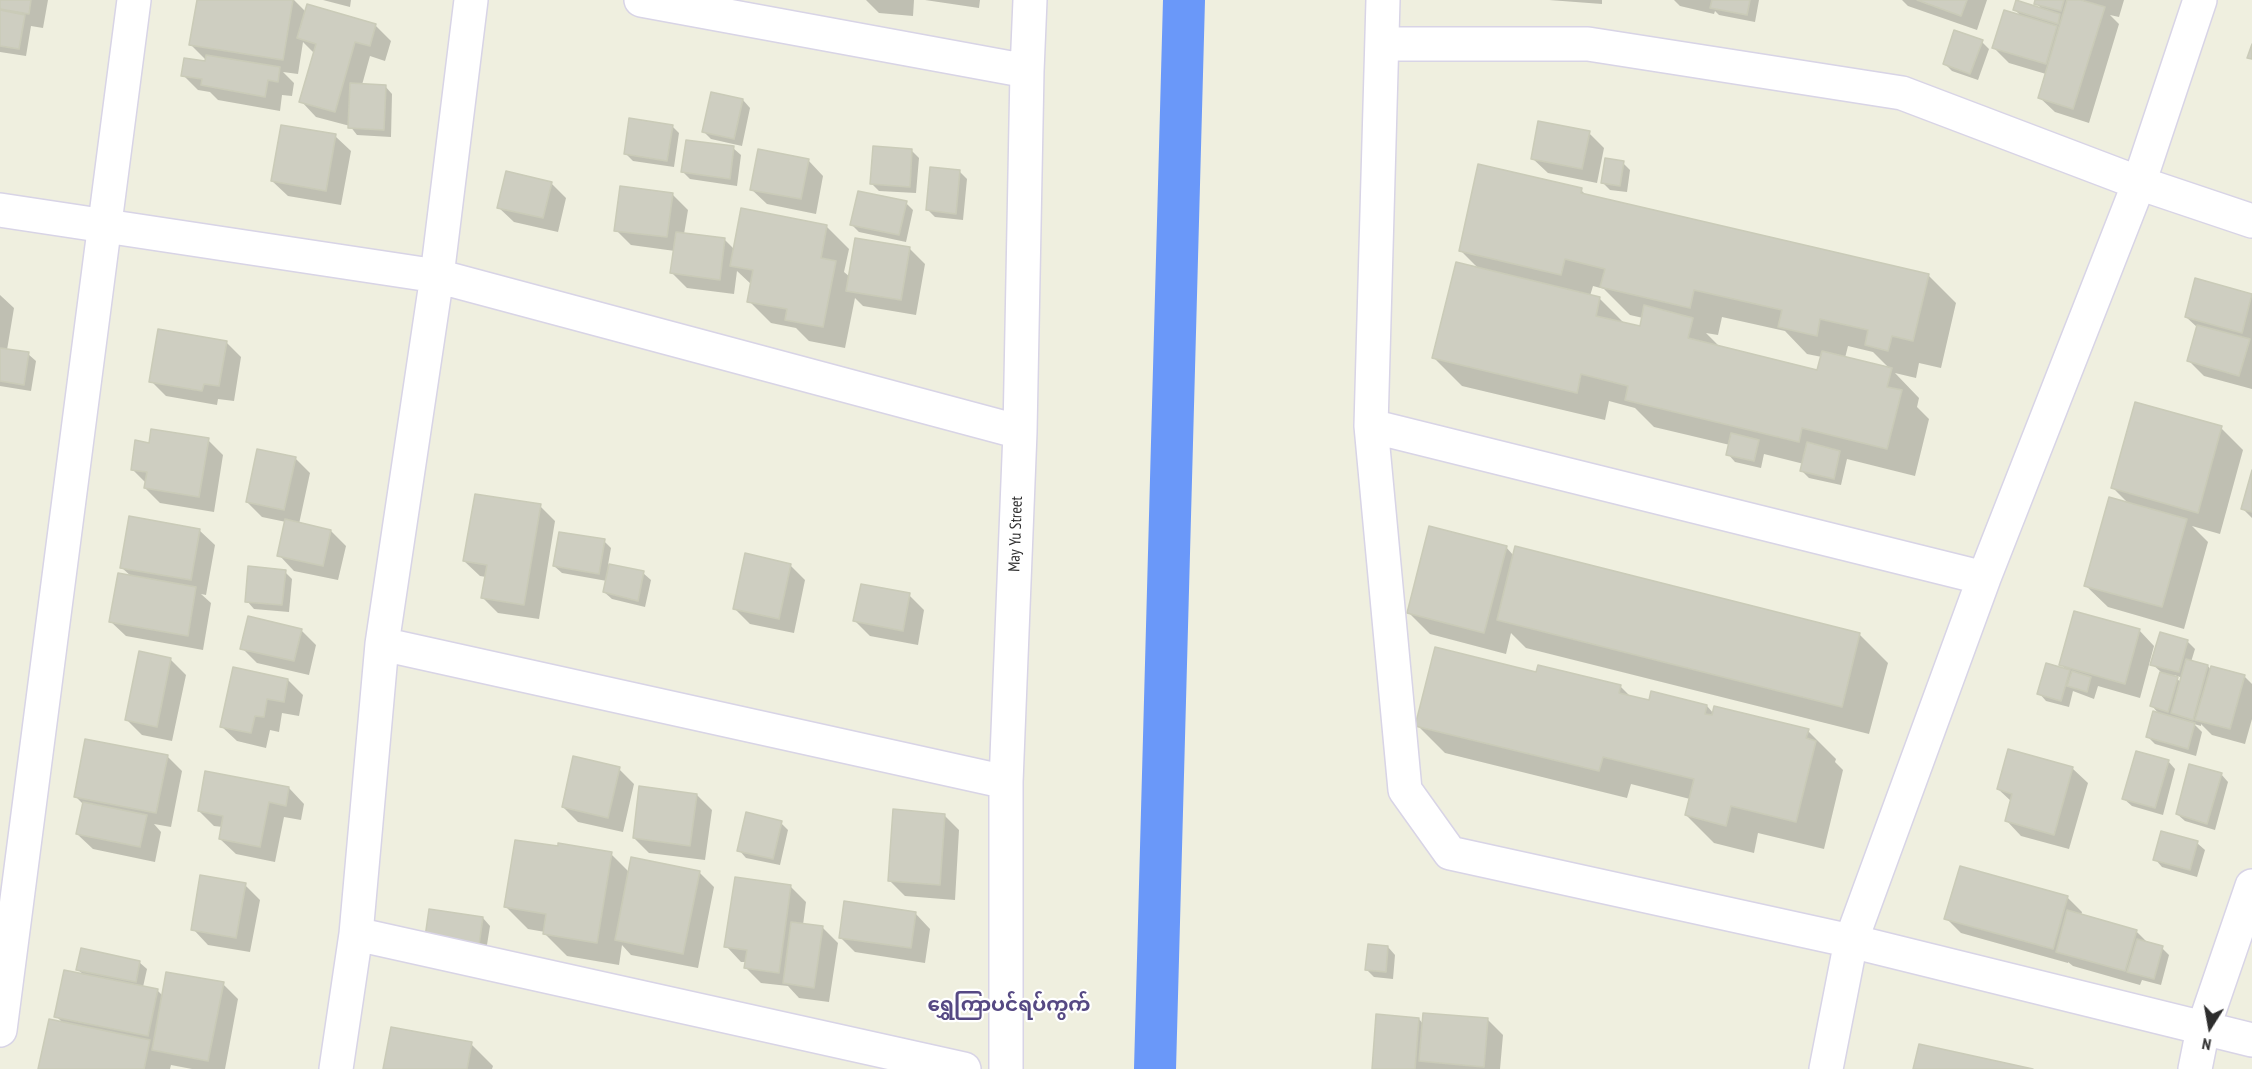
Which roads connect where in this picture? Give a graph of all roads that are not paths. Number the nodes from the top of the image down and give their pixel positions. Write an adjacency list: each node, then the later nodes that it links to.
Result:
1 (135, 0): 12 (street)
2 (471, 0): 13 (street)
3 (641, 0): 8 (street)
4 (1030, 0): 8 (street, May Yu Street)
5 (1383, 0): 7 (street)
6 (2200, 0): 9 (street)
7 (1383, 45): 9 (street); 14 (street)
8 (1027, 71): 15 (street, May Yu Street)
9 (2139, 183): 11 (street); 16 (street)
10 (0, 210): 12 (street)
11 (2252, 221)
12 (104, 226): 13 (street); 23 (street)
13 (437, 276): 15 (street); 17 (street)
14 (1371, 426): 16 (street); 21 (street)
15 (1020, 432): 18 (street, May Yu Street)
16 (1983, 578): 21 (street)
17 (382, 644): 18 (street); 20 (street)
18 (1006, 782): 27 (street, May Yu Street)
19 (2252, 886): 22 (street)
20 (356, 934): 25 (street); 26 (street)
21 (1851, 941): 22 (street); 28 (street)
22 (2204, 1029): 24 (street); 29 (street)
23 (0, 1030)
24 (2252, 1040)
25 (336, 1069)
26 (964, 1069)
27 (1006, 1069)
28 (1826, 1069)
29 (2195, 1069)

